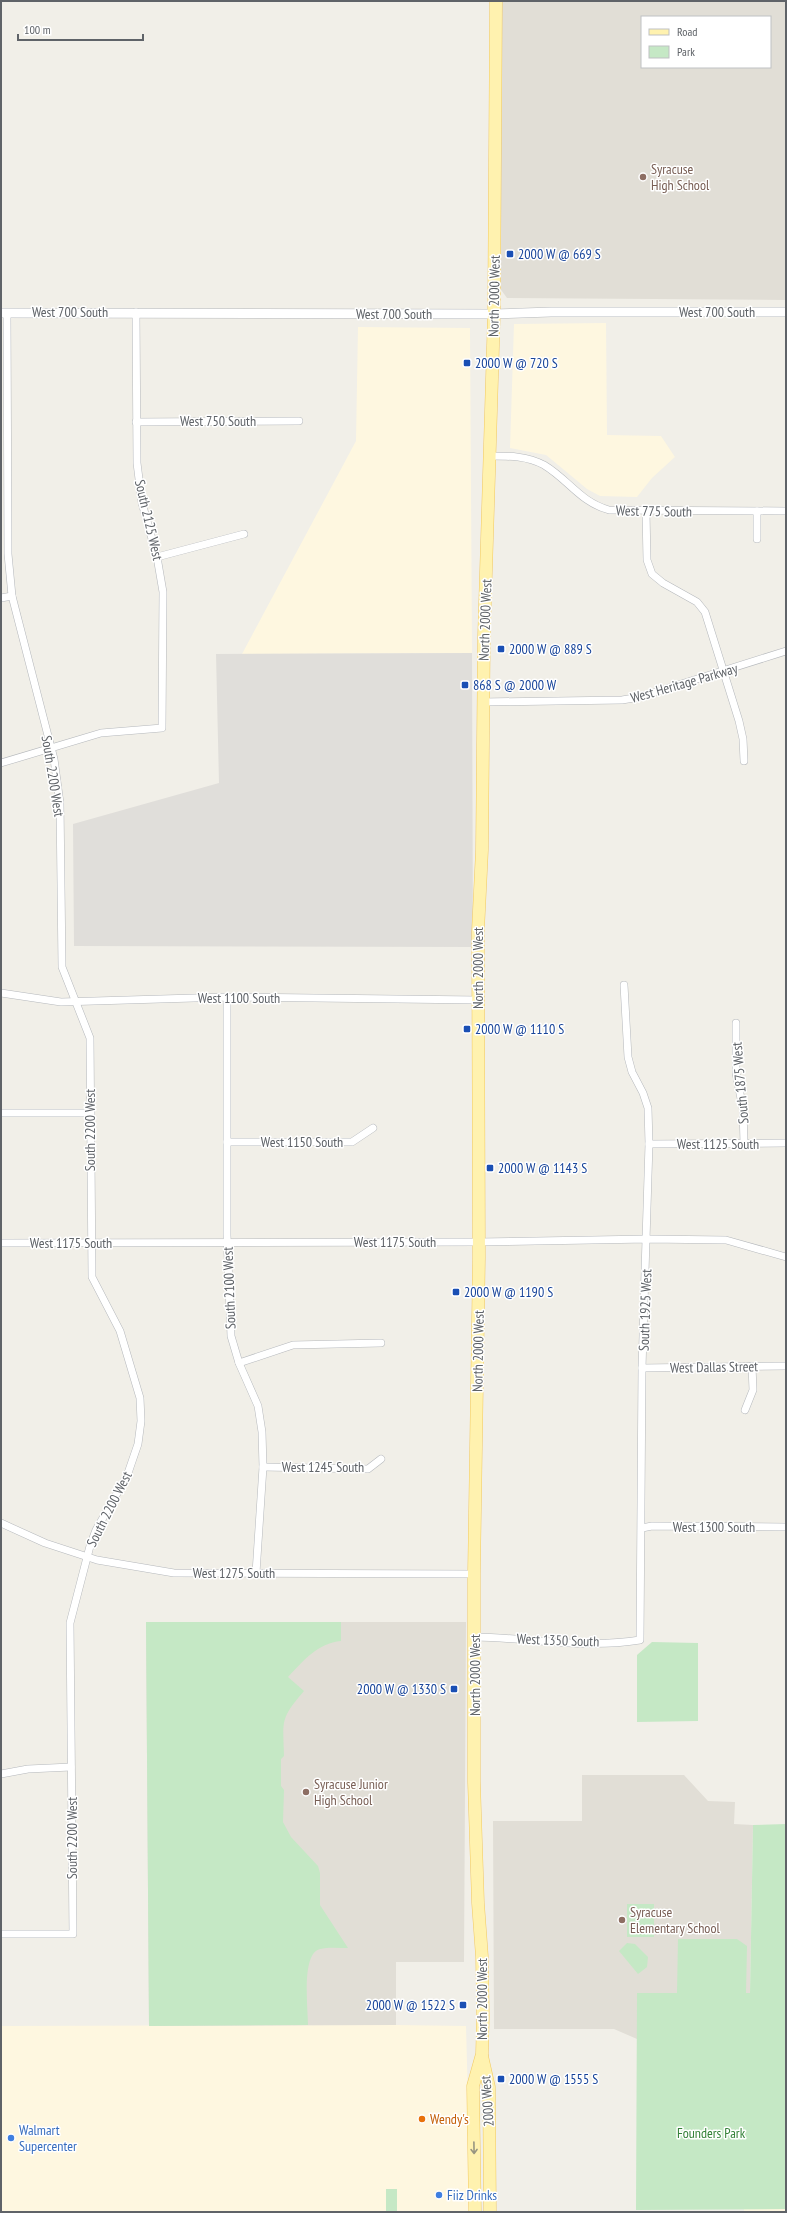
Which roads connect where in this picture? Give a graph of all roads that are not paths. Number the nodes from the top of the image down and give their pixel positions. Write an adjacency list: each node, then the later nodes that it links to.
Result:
1 (496, 1): 5 (main road, North 2000 West)
2 (136, 312): 4 (street, West 700 South); 5 (street, West 700 South); 7 (street, South 2125 West)
3 (786, 312): 5 (street, West 700 South)
4 (4, 313): 15 (street, South 2200 West)
5 (494, 314): 8 (main road, North 2000 West)
6 (299, 421): 7 (street, West 750 South)
7 (136, 422): 14 (street, South 2125 West)
8 (491, 456): 11 (street, West 775 South); 19 (main road, North 2000 West)
9 (757, 511): 10 (street, West 775 South); 11 (street, West 775 South); 13 (street)
10 (786, 511)
11 (646, 512): 18 (street)
12 (244, 534): 14 (street)
13 (757, 539)
14 (158, 558): 20 (street, South 2125 West)
15 (12, 596): 16 (street); 20 (street, South 2200 West)
16 (1, 598)
17 (786, 651): 18 (street, West Heritage Parkway)
18 (724, 672): 19 (street, West Heritage Parkway); 21 (street)
19 (484, 702): 26 (main road, North 2000 West)
20 (51, 747): 22 (street); 27 (street, South 2200 West)
21 (744, 761)
22 (1, 763)
23 (624, 985): 34 (street, South 1925 West)
24 (1, 993): 27 (street, West 1100 South)
25 (227, 997): 26 (street, West 1100 South); 27 (street, West 1100 South); 32 (street, South 2100 West)
26 (478, 1000): 38 (main road, North 2000 West)
27 (74, 1002): 30 (street, South 2200 West)
28 (736, 1023): 35 (street, South 1875 West)
29 (1, 1113): 30 (street)
30 (91, 1113): 40 (street, South 2200 West)
31 (374, 1128): 32 (street, West 1150 South)
32 (227, 1142): 37 (street, South 2100 West)
33 (786, 1143): 35 (street, West 1125 South)
34 (649, 1144): 35 (street, West 1125 South); 36 (street, South 1925 West)
35 (744, 1144)
36 (648, 1239): 38 (street, West 1175 South); 41 (street, West 1175 South); 46 (street, South 1925 West)
37 (228, 1242): 38 (street, West 1175 South); 40 (street, West 1175 South); 43 (street, South 2100 West)
38 (479, 1242): 55 (main road, North 2000 West)
39 (1, 1243): 40 (street, West 1175 South)
40 (90, 1244): 53 (street, South 2200 West)
41 (786, 1257)
42 (381, 1343): 43 (street)
43 (239, 1363): 49 (street, South 2100 West)
44 (752, 1366): 45 (street, West Dallas Street); 46 (street, West Dallas Street); 47 (street)
45 (786, 1366)
46 (642, 1368): 52 (street, South 1925 West)
47 (745, 1410)
48 (381, 1459): 49 (street, West 1245 South)
49 (263, 1467): 54 (street, South 2100 West)
50 (1, 1524): 53 (street, West 1275 South)
51 (786, 1527): 52 (street, West 1300 South)
52 (642, 1528): 57 (street, South 1925 West)
53 (86, 1557): 54 (street, West 1275 South); 58 (street, South 2200 West)
54 (256, 1572): 55 (street, West 1275 South)
55 (474, 1574): 56 (main road, North 2000 West)
56 (476, 1637): 57 (street, West 1350 South); 61 (main road, North 2000 West)
57 (640, 1640)
58 (72, 1766): 59 (street); 60 (street, South 2200 West)
59 (1, 1774)
60 (1, 1934)
61 (482, 2054): 62 (main road, 2000 West, one-way to 62); 63 (main road, 2000 West)
62 (475, 2212)
63 (490, 2212)

